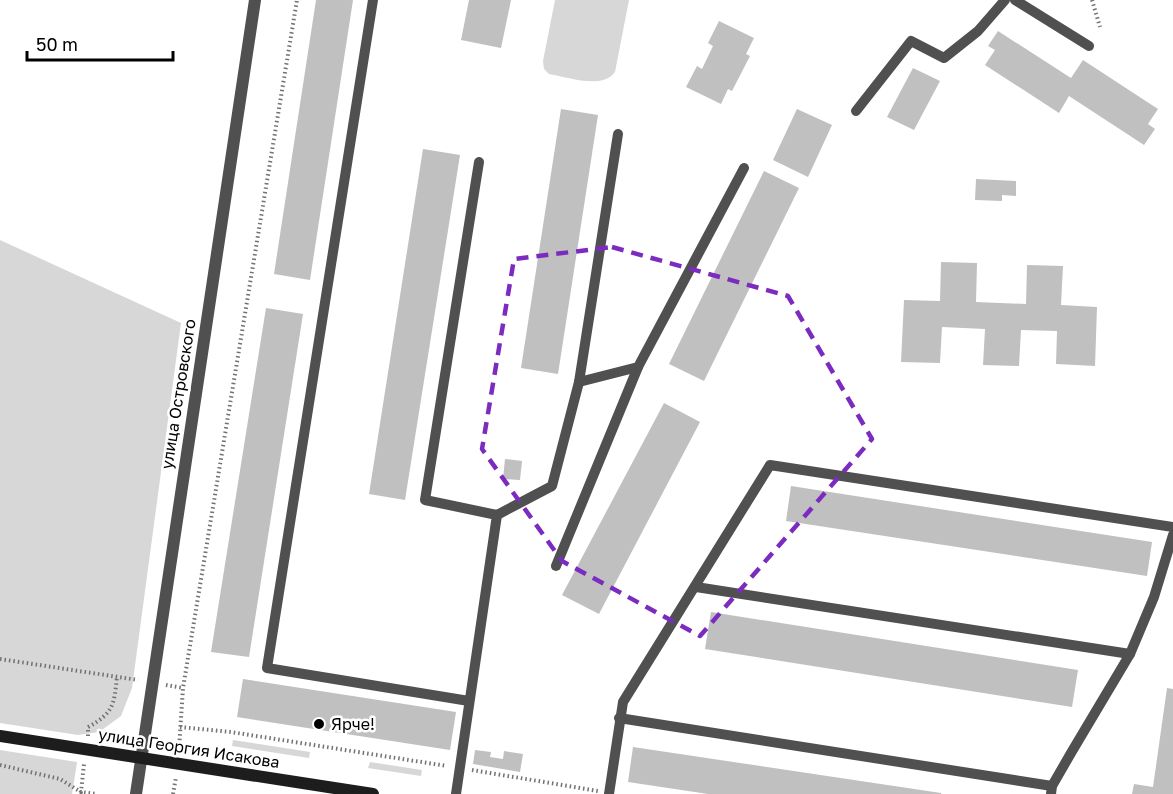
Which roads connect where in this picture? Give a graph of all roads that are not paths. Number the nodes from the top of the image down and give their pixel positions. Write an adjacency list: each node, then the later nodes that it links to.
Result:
1 (255, 0): 21 (street, улица Островского)
2 (373, 0): 18 (lane)
3 (1005, 0): 6 (lane)
4 (1015, 0): 5 (lane)
5 (1089, 46)
6 (856, 111)
7 (618, 134): 11 (lane)
8 (479, 162): 12 (lane)
9 (744, 168): 10 (lane)
10 (638, 367): 11 (lane); 15 (lane)
11 (579, 382): 12 (lane)
12 (497, 515): 18 (lane)
13 (1173, 527): 16 (lane)
14 (1173, 535): 17 (lane)
15 (556, 566)
16 (696, 587): 17 (lane); 19 (lane)
17 (1130, 654): 22 (lane)
18 (470, 701): 26 (lane)
19 (619, 718): 22 (lane); 23 (lane)
20 (0, 736): 21 (street, улица Георгия Исакова)
21 (141, 757): 24 (street, улица Островского); 25 (street, улица Георгия Исакова)
22 (1052, 790)
23 (609, 793)
24 (136, 794)
25 (373, 794)
26 (456, 794)

